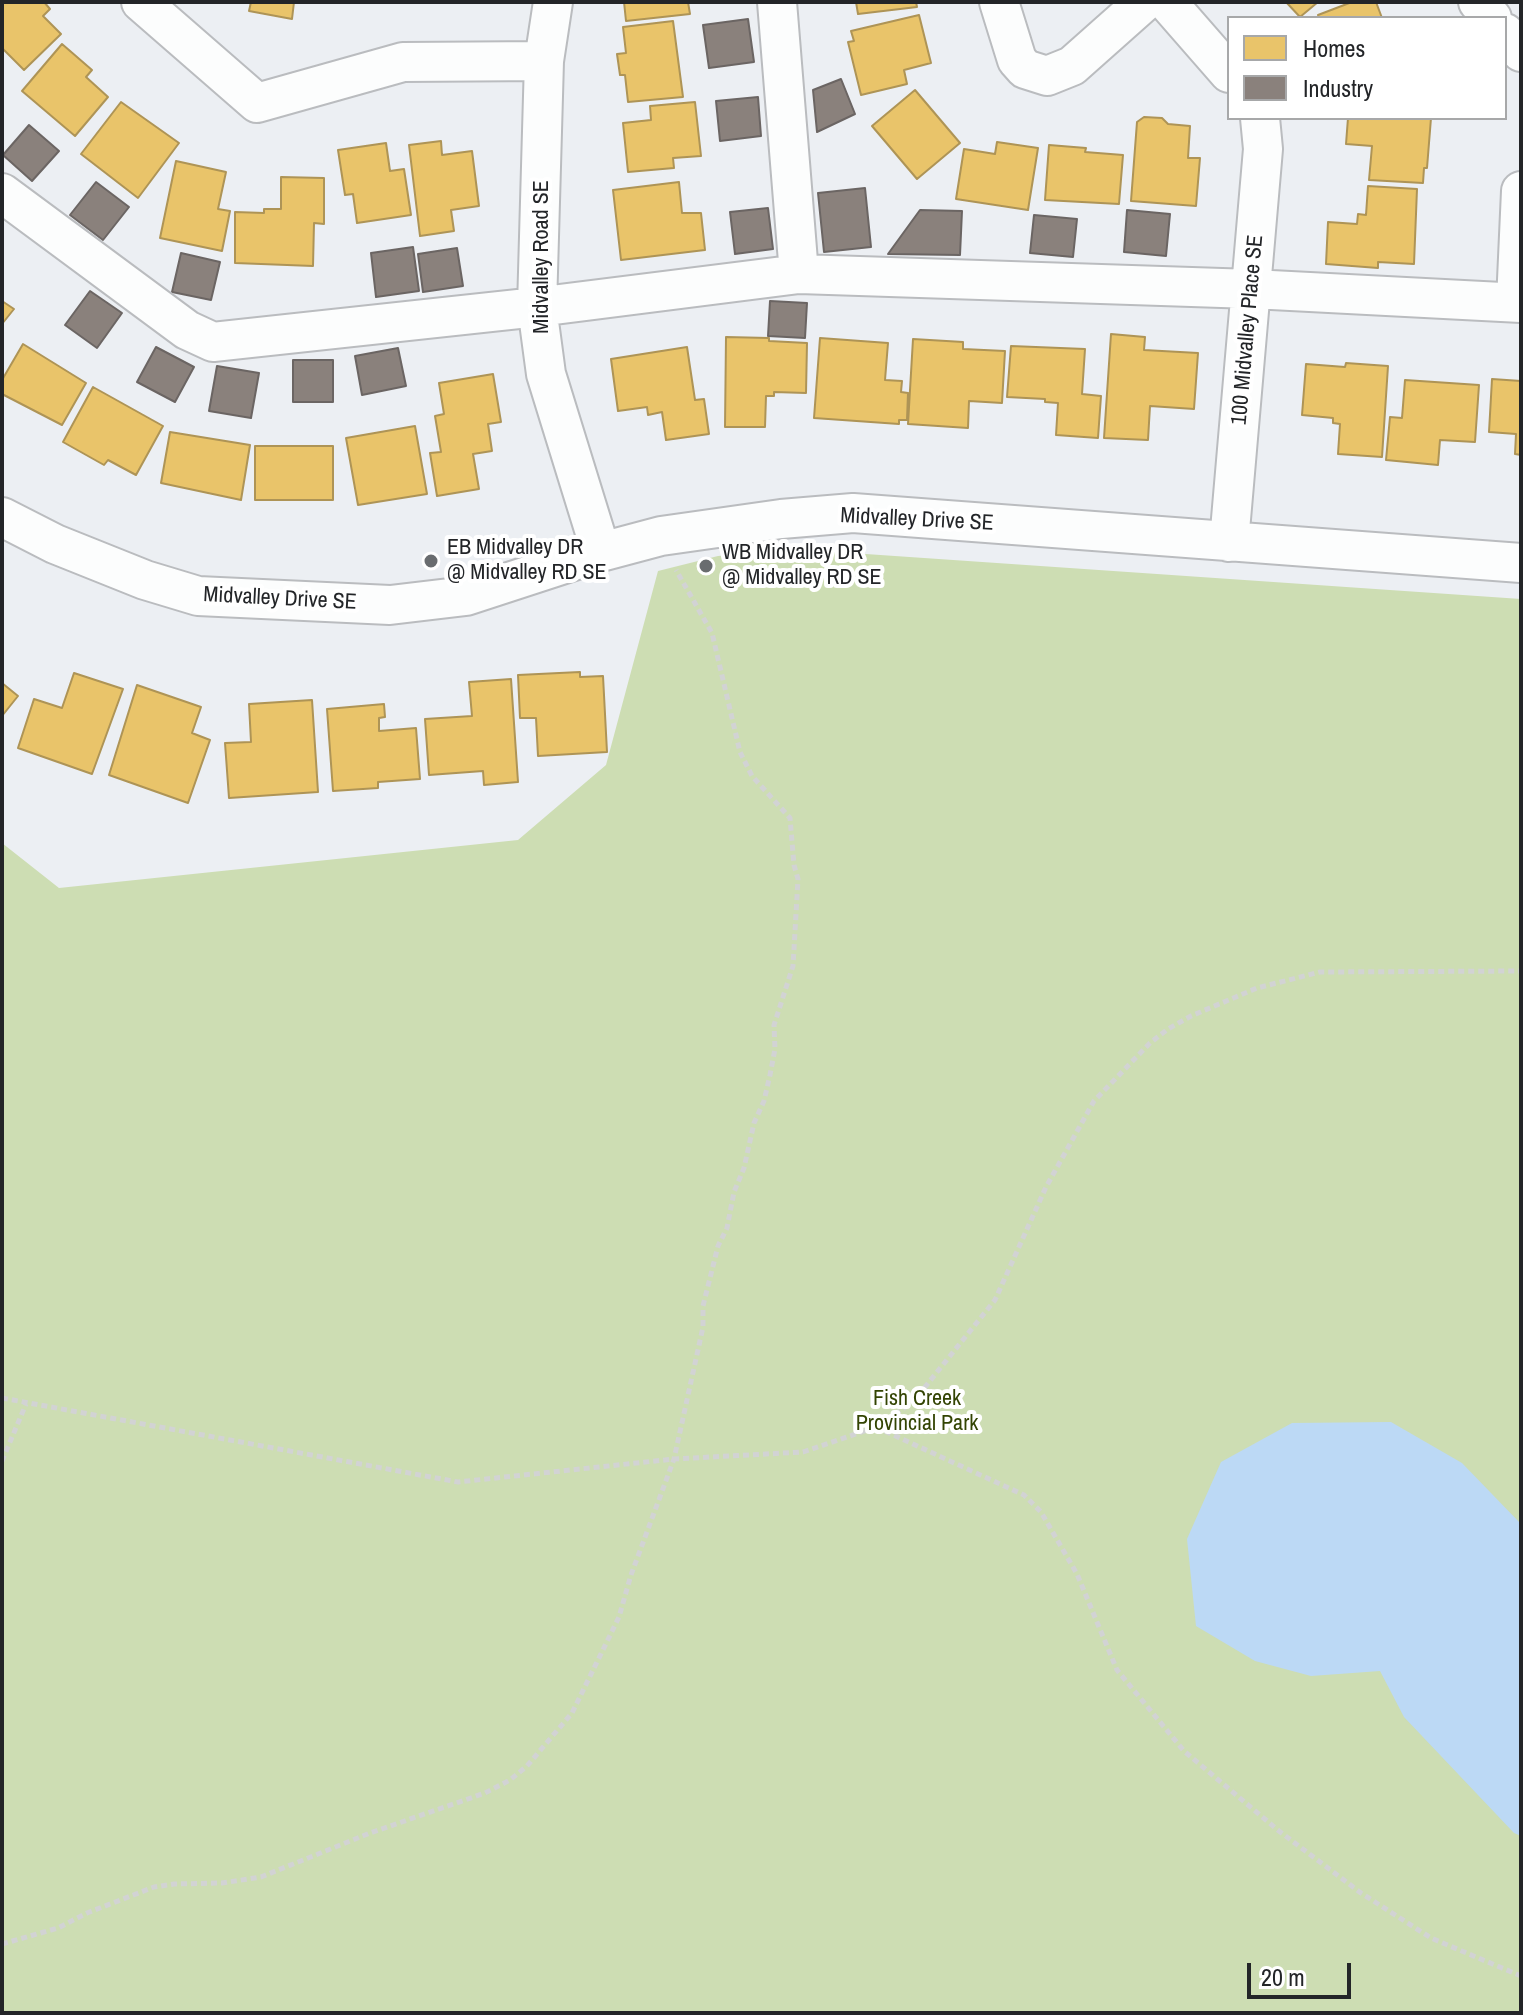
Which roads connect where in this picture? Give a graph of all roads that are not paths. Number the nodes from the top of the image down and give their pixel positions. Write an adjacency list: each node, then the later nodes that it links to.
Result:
1 (141, 2): 9 (street)
2 (553, 2): 9 (street, Midvalley Road SE)
3 (777, 2): 14 (street)
4 (999, 2): 5 (street)
5 (1144, 2)
6 (1167, 2): 10 (street)
7 (1507, 35): 8 (street)
8 (1521, 52)
9 (544, 61): 17 (street, Midvalley Road SE)
10 (1227, 71)
11 (1260, 120): 15 (street, 100 Midvalley Place SE)
12 (1521, 191): 16 (street)
13 (2, 193): 17 (street)
14 (799, 274): 15 (street); 17 (street)
15 (1252, 289): 16 (street); 19 (street, 100 Midvalley Place SE)
16 (1518, 302)
17 (537, 307): 20 (street, Midvalley Road SE)
18 (2, 517): 20 (street, Midvalley Drive SE)
19 (1229, 542): 20 (street, Midvalley Drive SE); 21 (street, Midvalley Drive SE)
20 (601, 552)
21 (1521, 563)

